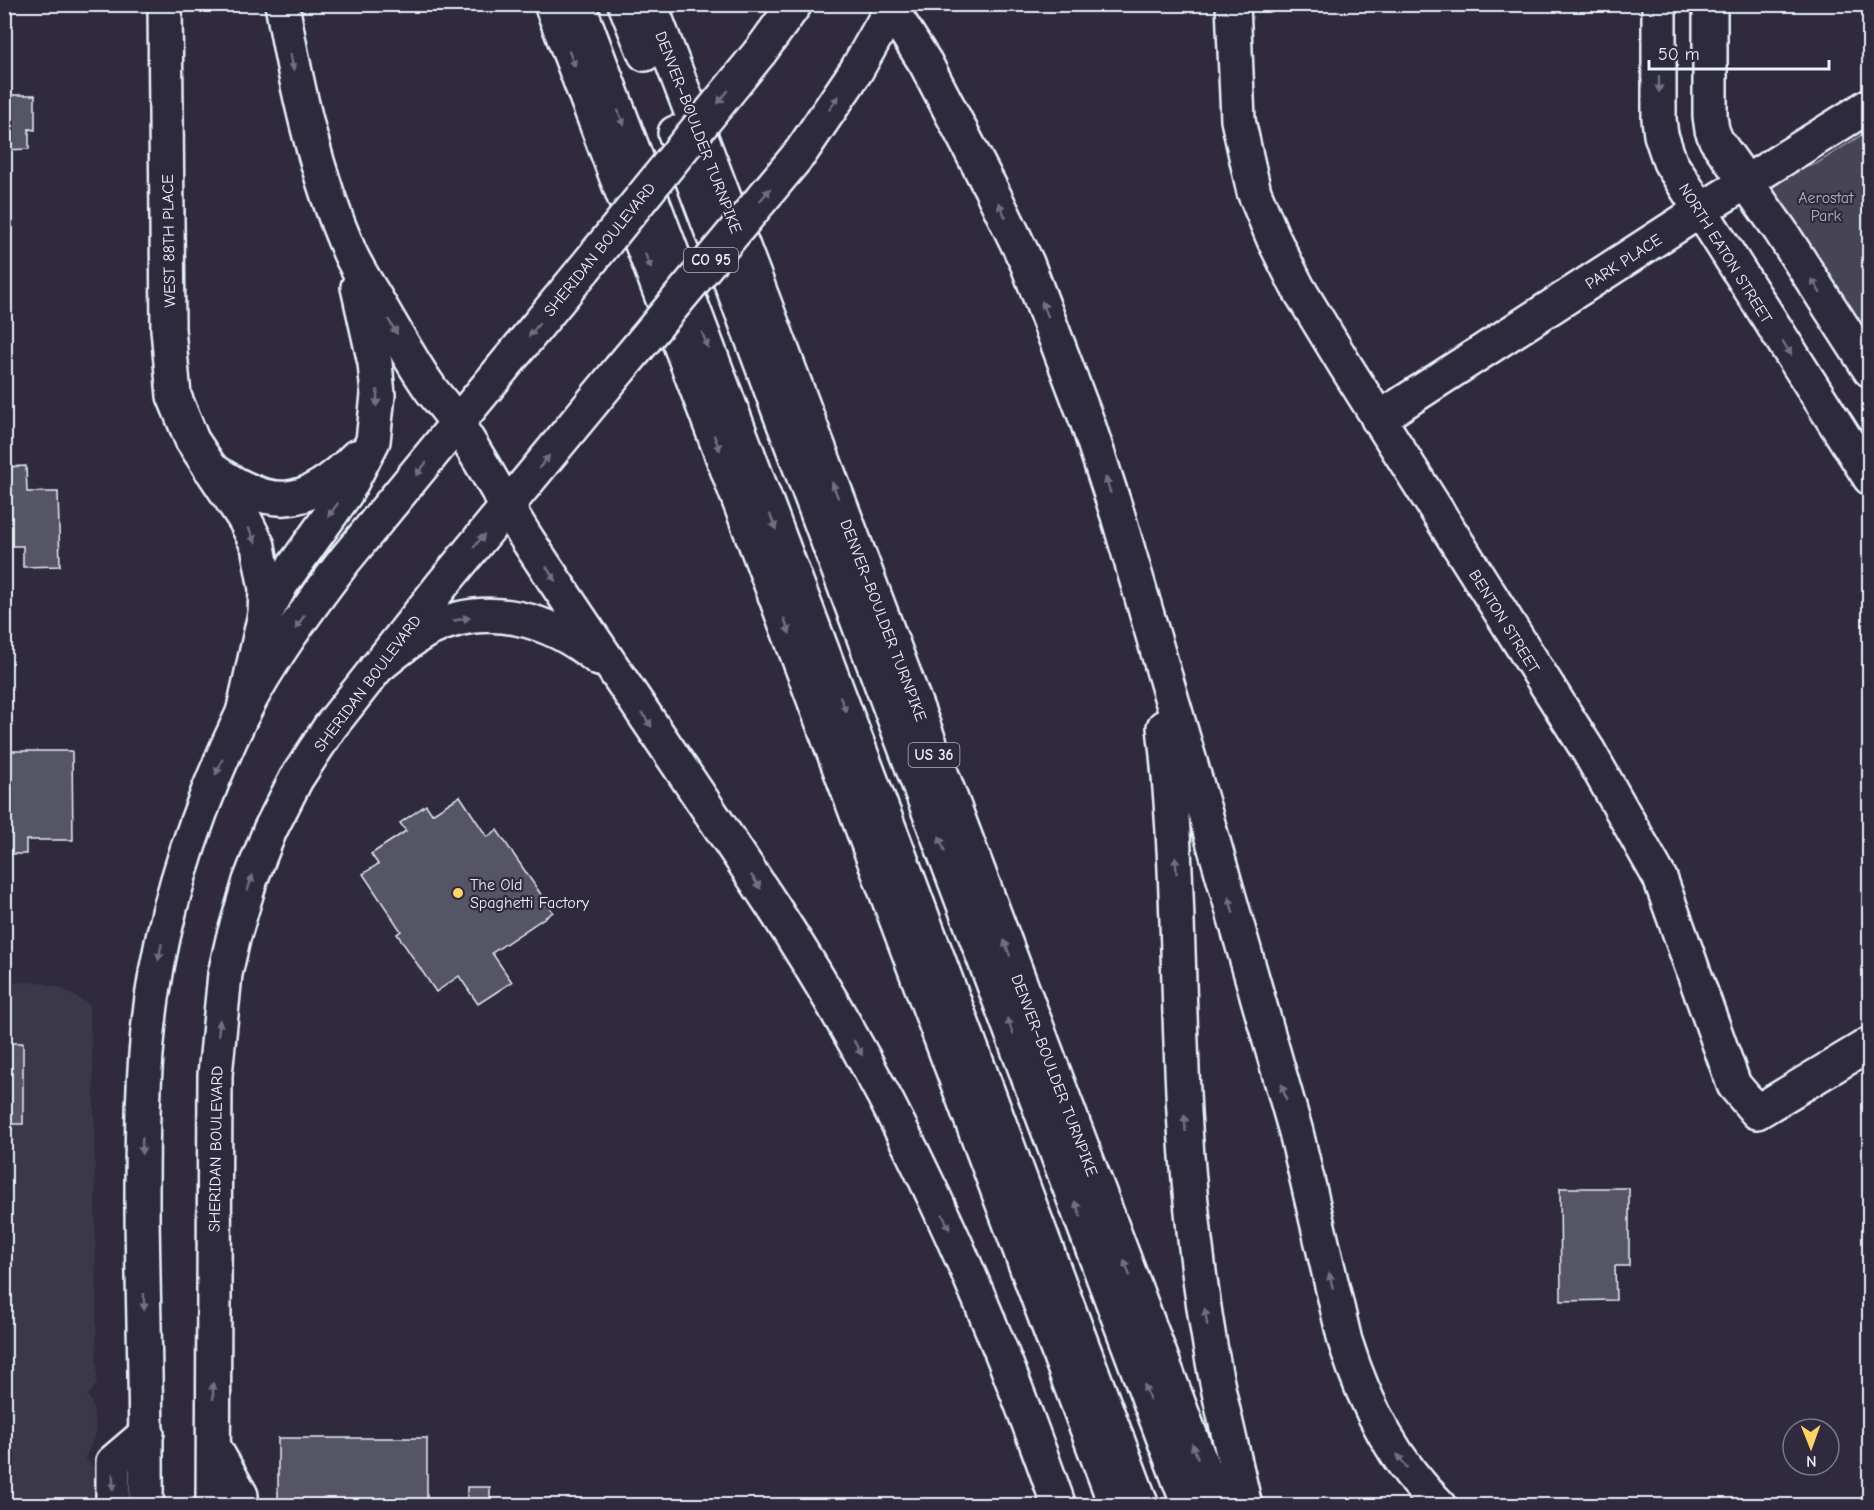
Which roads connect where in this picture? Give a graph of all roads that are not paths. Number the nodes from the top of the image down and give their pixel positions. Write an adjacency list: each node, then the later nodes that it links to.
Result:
1 (165, 4): 20 (main road, WEST 88TH PLACE)
2 (282, 4): 15 (main road, one-way to 15)
3 (550, 4): 36 (main road, one-way to 36)
4 (578, 4): 37 (main road, one-way to 37)
5 (625, 4): 38 (main road, one-way to 5)
6 (650, 4): 39 (main road, DENVER–BOULDER TURNPIKE / US 36, one-way to 6)
7 (795, 4): 18 (main road, SHERIDAN BOULEVARD, one-way to 18, bridge)
8 (1233, 4): 17 (main road, BENTON STREET)
9 (1659, 4): 14 (main road, NORTH EATON STREET, one-way to 14)
10 (1710, 4): 13 (main road)
11 (891, 6): 22 (main road, SHERIDAN BOULEVARD / CO 95, one-way to 11, bridge); 23 (main road, one-way to 11)
12 (1869, 105): 13 (main road, PARK PLACE)
13 (1747, 182): 14 (main road, PARK PLACE); 16 (main road, one-way to 13)
14 (1701, 210): 17 (main road, PARK PLACE); 21 (main road, NORTH EATON STREET, one-way to 21)
15 (352, 258): 18 (main road, one-way to 18); 19 (main road, one-way to 19)
16 (1869, 370)
17 (1378, 419): 28 (main road, BENTON STREET)
18 (457, 423): 22 (main road); 27 (main road, SHERIDAN BOULEVARD, one-way to 27)
19 (373, 441): 20 (main road); 24 (main road, one-way to 24)
20 (210, 468): 24 (main road, WEST 88TH PLACE, one-way to 24)
21 (1869, 478)
22 (507, 508): 25 (main road, SHERIDAN BOULEVARD, one-way to 22); 26 (main road, one-way to 26)
23 (1125, 541): 40 (main road, one-way to 23); 41 (main road, one-way to 23)
24 (265, 614): 27 (main road)
25 (376, 668): 26 (main road, one-way to 26); 30 (main road, SHERIDAN BOULEVARD, one-way to 25)
26 (614, 672): 35 (main road, one-way to 35)
27 (243, 713): 29 (main road, SHERIDAN BOULEVARD, one-way to 29)
28 (1869, 1044)
29 (147, 1433): 31 (main road, one-way to 31); 32 (main road, SHERIDAN BOULEVARD)
30 (215, 1449): 33 (main road, SHERIDAN BOULEVARD); 34 (main road)
31 (113, 1506)
32 (146, 1506)
33 (213, 1506)
34 (241, 1506)
35 (1059, 1506)
36 (1116, 1506)
37 (1143, 1506)
38 (1189, 1506)
39 (1216, 1506)
40 (1245, 1506)
41 (1440, 1506)

